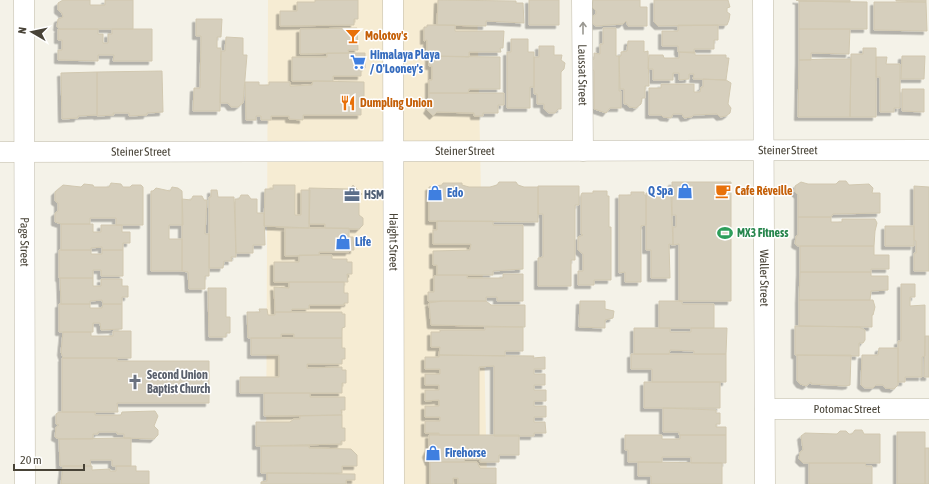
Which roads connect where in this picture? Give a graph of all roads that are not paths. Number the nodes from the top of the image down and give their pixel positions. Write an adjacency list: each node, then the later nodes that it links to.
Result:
1 (24, 0): 10 (street, Page Street)
2 (393, 0): 6 (street, Haight Street)
3 (582, 0): 7 (street, Laussat Street, one-way to 3)
4 (764, 0): 8 (street, Waller Street)
5 (929, 150): 8 (street, Steiner Street)
6 (393, 151): 7 (street, Steiner Street); 10 (street, Steiner Street); 14 (street, Haight Street)
7 (583, 151): 8 (street, Steiner Street)
8 (764, 151): 11 (street, Waller Street)
9 (0, 152): 10 (street, Steiner Street)
10 (24, 152): 13 (street, Page Street)
11 (764, 409): 12 (street, Potomac Street); 15 (street, Waller Street)
12 (929, 409)
13 (24, 484)
14 (394, 484)
15 (765, 484)

